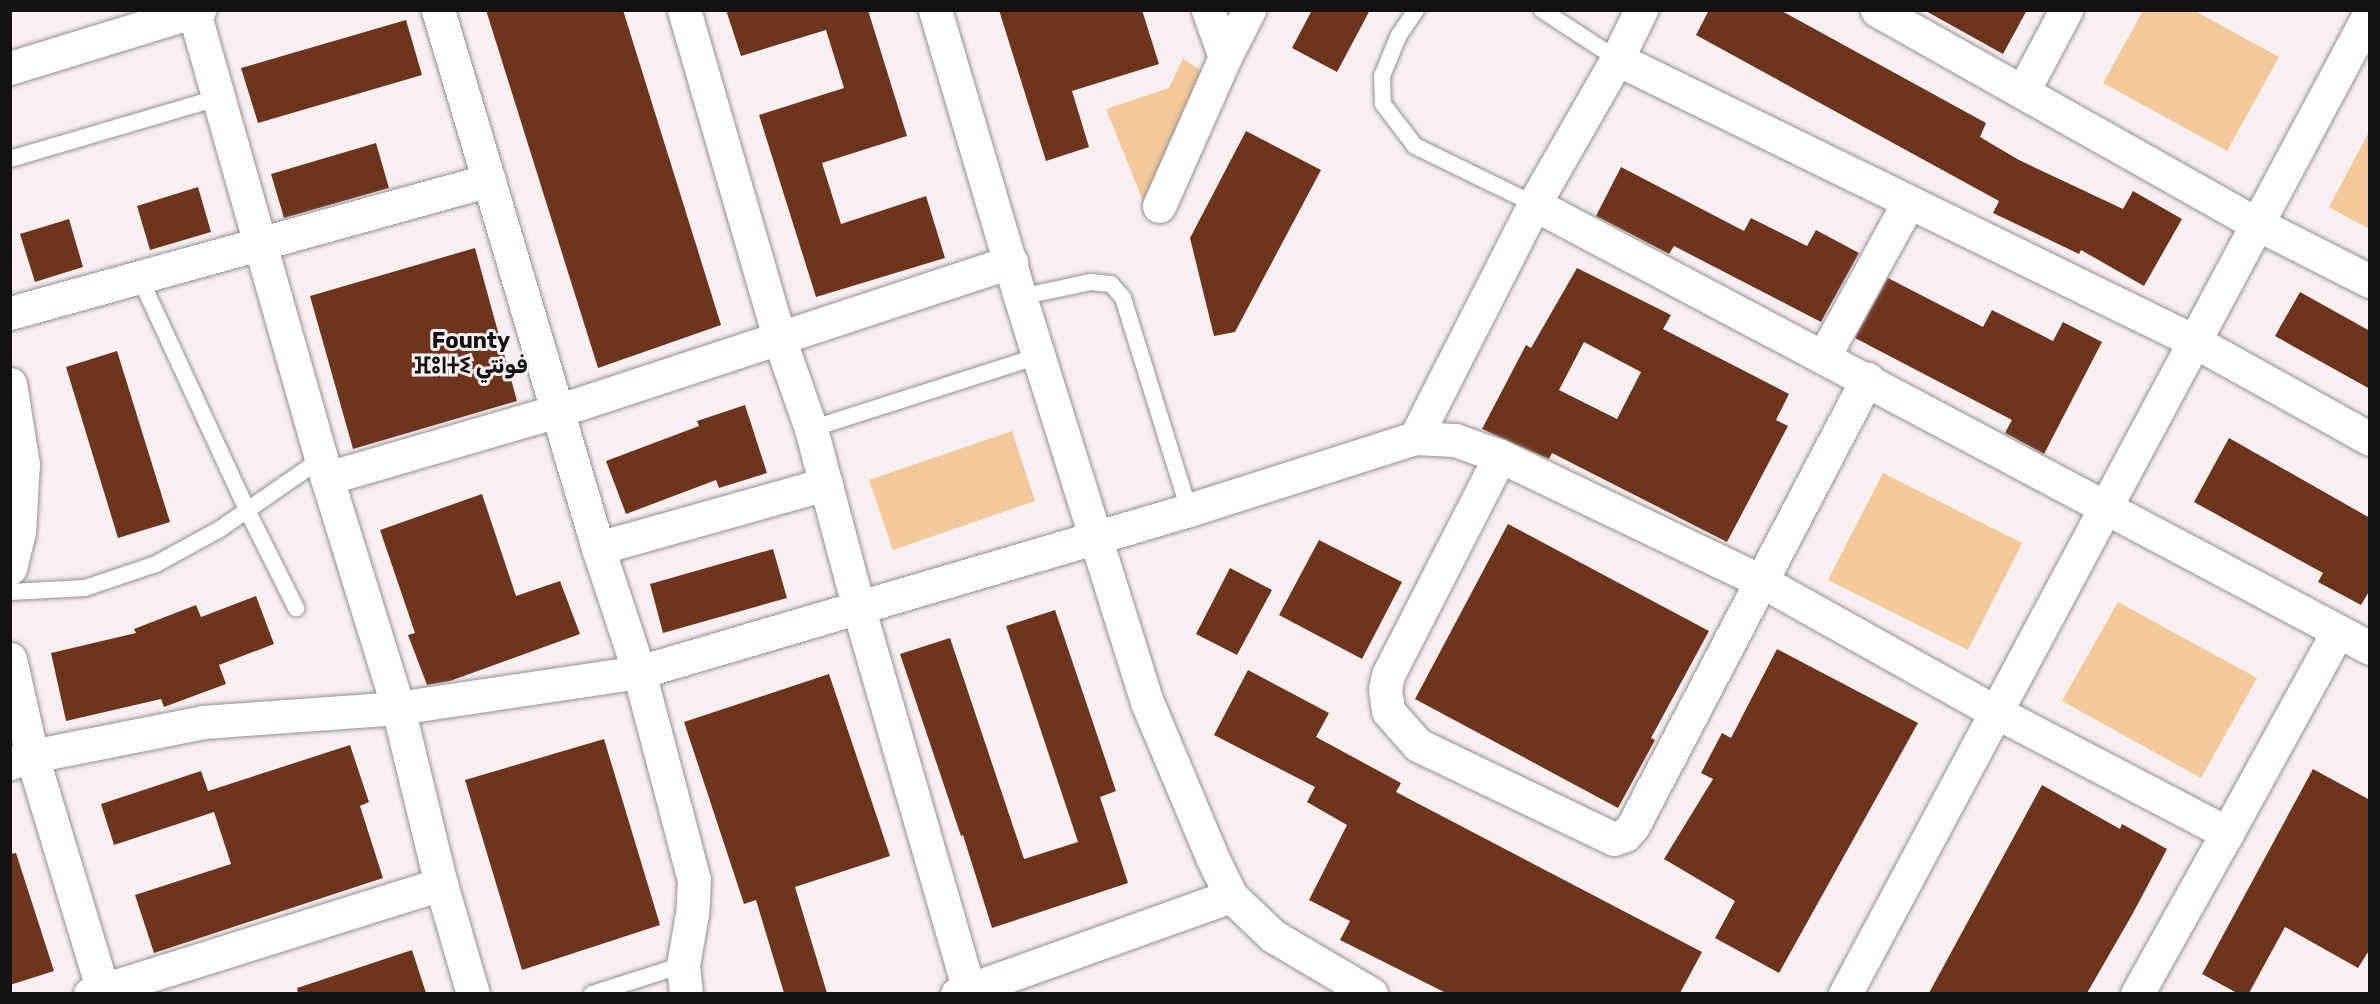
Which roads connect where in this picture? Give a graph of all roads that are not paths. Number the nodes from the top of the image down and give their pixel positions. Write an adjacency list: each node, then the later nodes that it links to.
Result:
1 (438, 10): 19 (street)
2 (684, 10): 30 (street)
3 (935, 10): 25 (street)
4 (1208, 10): 13 (street)
5 (1249, 10): 13 (street)
6 (1416, 10): 21 (lane)
7 (1542, 10): 14 (lane)
8 (1641, 10): 14 (street)
9 (1877, 10): 16 (street)
10 (2066, 10): 16 (street)
11 (196, 11): 15 (street); 17 (street)
12 (2369, 12): 23 (street)
13 (1225, 57): 22 (street)
14 (1617, 59): 20 (street); 21 (street)
15 (10, 68)
16 (2023, 90): 23 (street)
17 (217, 98): 18 (lane); 24 (street)
18 (10, 159)
19 (489, 180): 24 (street); 36 (street)
20 (1908, 203): 31 (street); 33 (street)
21 (1534, 204): 33 (street); 38 (street)
22 (1159, 206)
23 (2257, 224): 27 (street); 31 (street)
24 (259, 245): 26 (street); 41 (street)
25 (1011, 262): 28 (street); 30 (street)
26 (140, 276): 29 (street); 44 (lane)
27 (2370, 281)
28 (1020, 297): 32 (street); 45 (lane)
29 (10, 313)
30 (779, 338): 36 (street); 37 (street)
31 (2194, 341): 39 (street); 43 (street)
32 (1038, 356): 37 (lane); 46 (street)
33 (1824, 356): 34 (street)
34 (1867, 379): 43 (street); 49 (street)
35 (10, 384): 48 (street)
36 (557, 411): 41 (street); 47 (street)
37 (811, 429): 42 (street)
38 (1414, 438): 40 (street); 45 (street)
39 (2370, 439)
40 (1500, 456): 49 (street); 49 (street)
41 (324, 469): 44 (lane); 57 (street)
42 (826, 484): 47 (street); 51 (street)
43 (2105, 507): 53 (street); 58 (street)
44 (248, 510): 50 (lane); 52 (lane)
45 (1189, 510): 46 (street)
46 (1094, 537): 51 (street); 62 (street)
47 (598, 548): 56 (street)
48 (10, 568)
49 (1763, 582): 58 (street)
50 (10, 592)
51 (858, 606): 56 (street); 65 (street)
52 (296, 608)
53 (2338, 631): 54 (street); 60 (street)
54 (2370, 648)
55 (10, 659): 59 (street)
56 (639, 672): 57 (street); 63 (street)
57 (398, 708): 59 (street); 61 (street)
58 (1996, 712): 60 (street); 66 (street)
59 (21, 759): 64 (street)
60 (2227, 833): 70 (street)
61 (441, 884): 64 (street); 67 (street)
62 (1231, 896): 65 (street); 69 (street)
63 (685, 979): 68 (lane)
64 (99, 992)
65 (965, 992)
66 (1849, 992)
67 (473, 993)
68 (592, 993)
69 (1371, 993)
70 (2136, 993)

